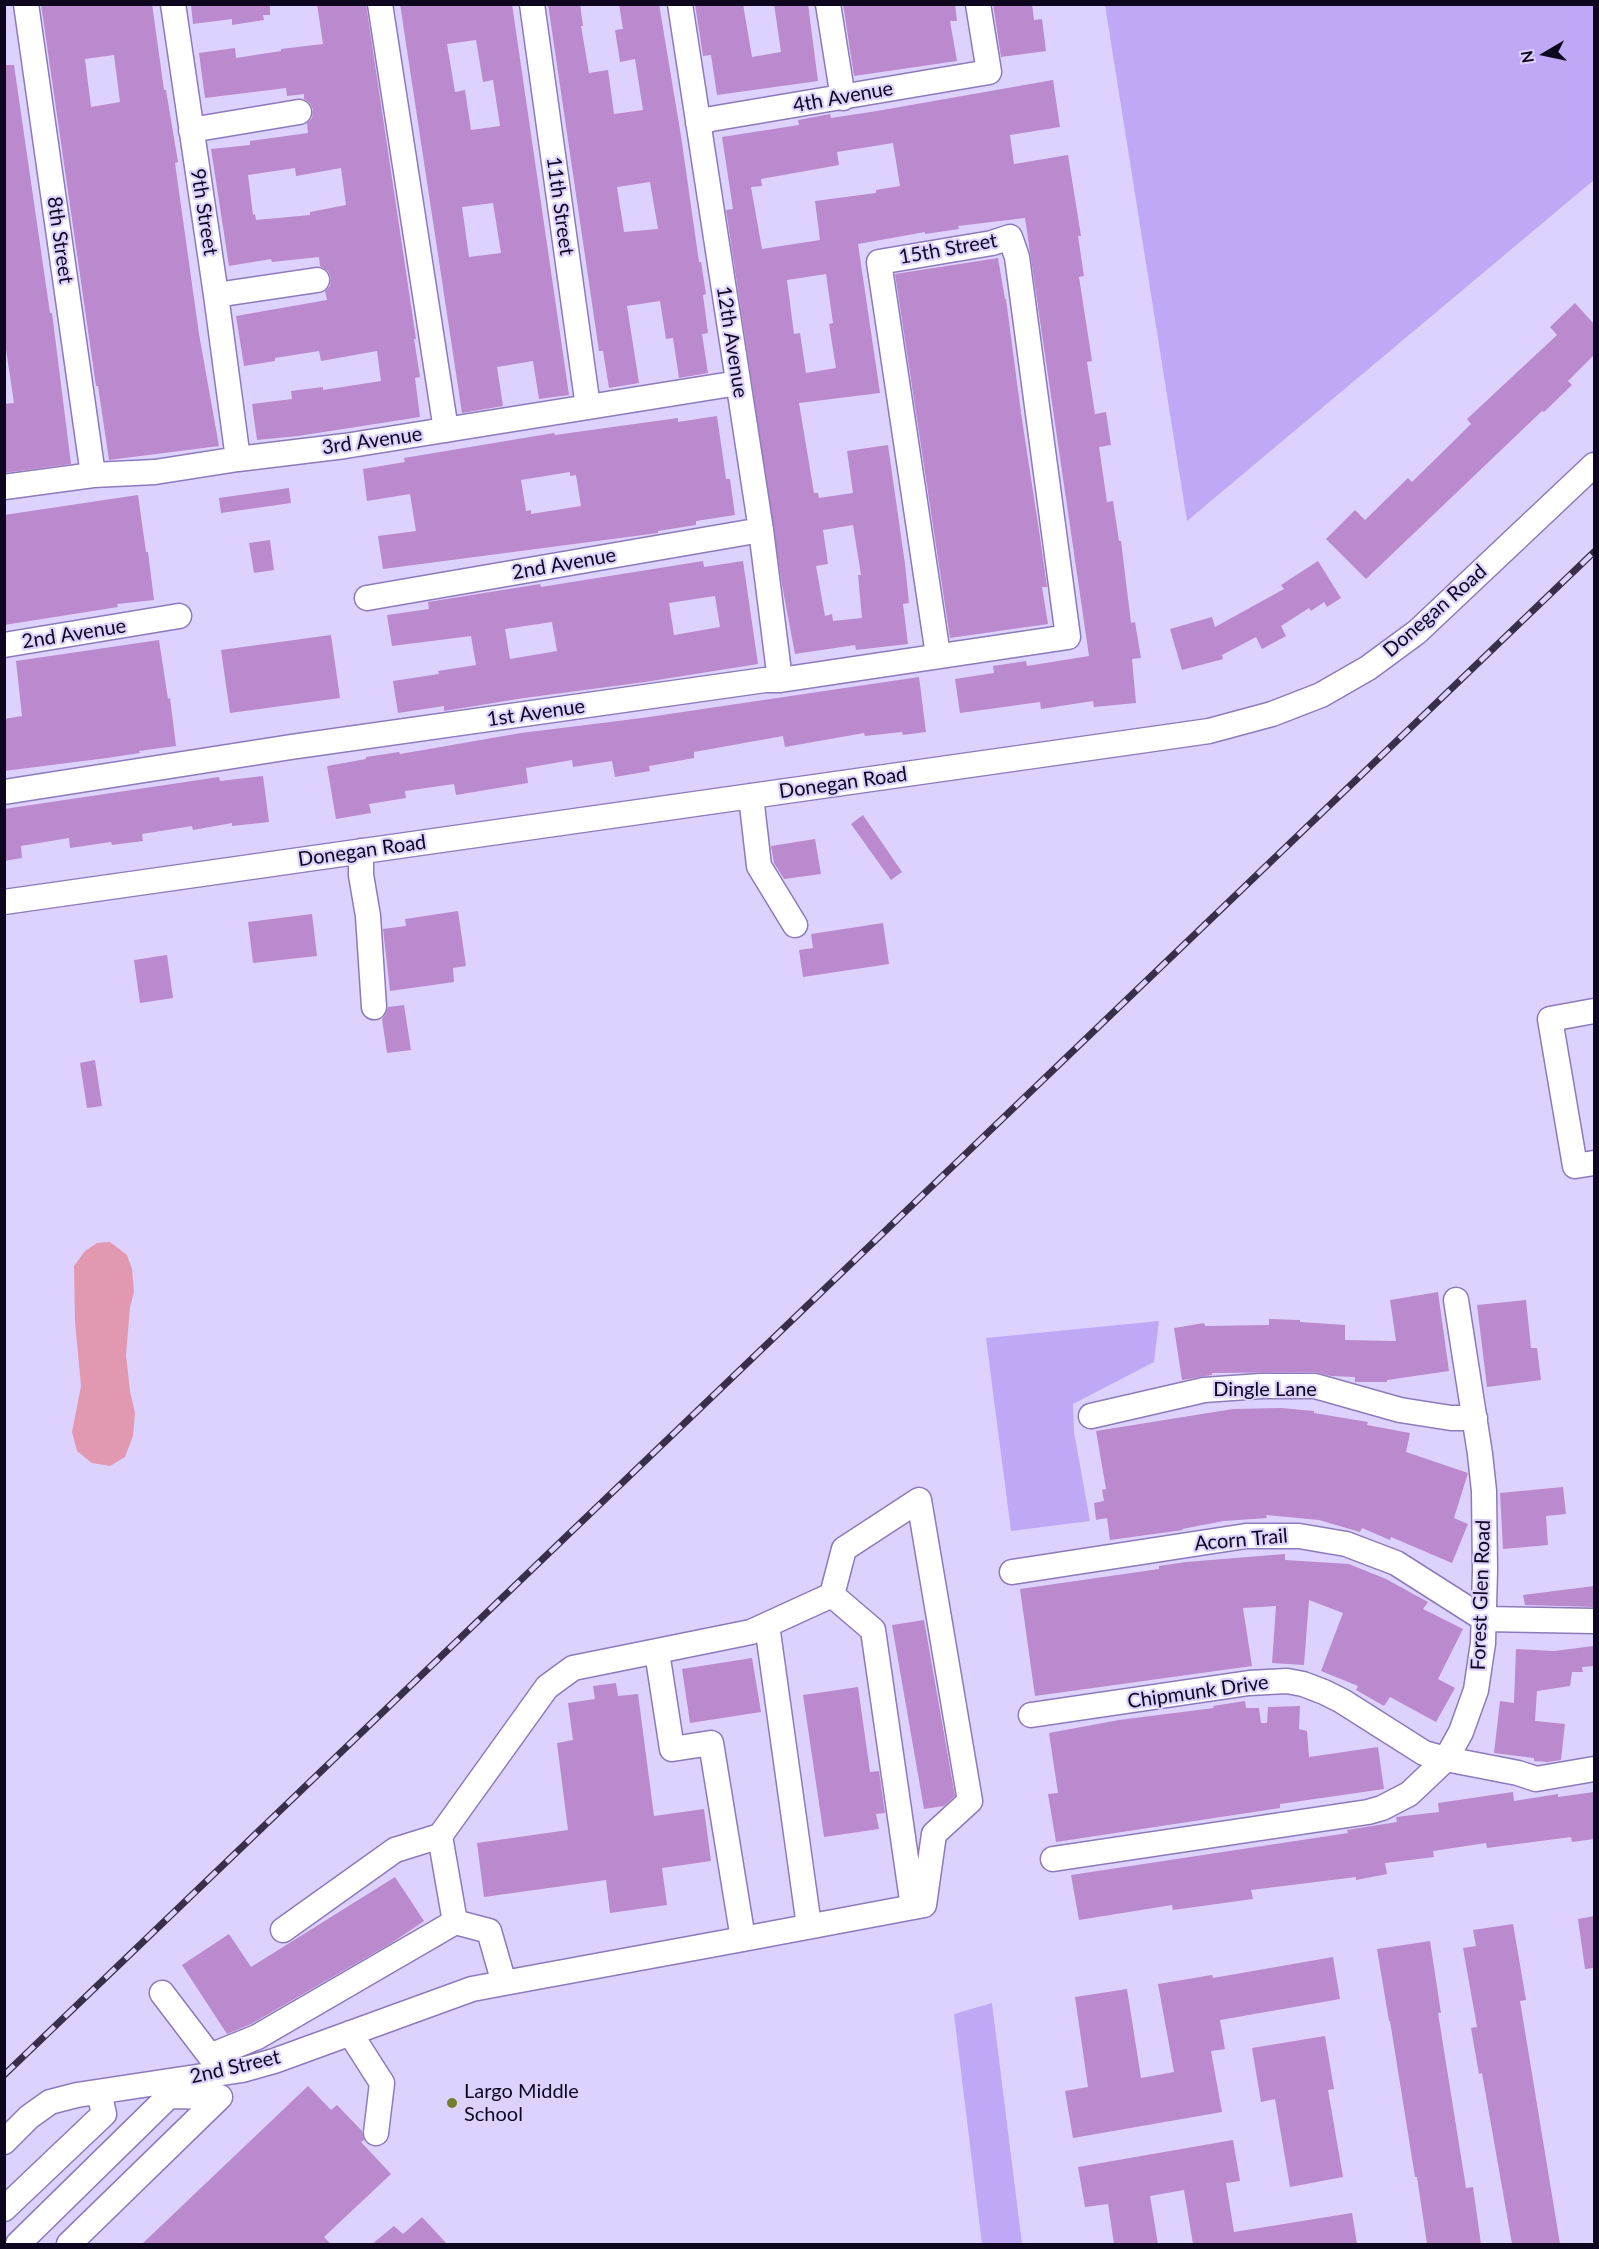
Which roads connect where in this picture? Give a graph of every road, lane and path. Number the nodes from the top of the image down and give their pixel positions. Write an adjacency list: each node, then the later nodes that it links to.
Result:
1 (26, 4): 19 (street, 8th Street)
2 (173, 4): 11 (street, 9th Street)
3 (380, 4): 16 (street)
4 (532, 4): 15 (street, 11th Street)
5 (680, 4): 10 (street, 12th Avenue)
6 (828, 4): 8 (street)
7 (978, 4): 8 (street, 4th Avenue)
8 (843, 98): 10 (street, 4th Avenue)
9 (299, 112): 11 (street)
10 (698, 123): 14 (street, 12th Avenue)
11 (191, 130): 13 (street, 9th Street)
12 (317, 280): 13 (street)
13 (216, 295): 17 (street, 9th Street)
14 (738, 383): 15 (street, 3rd Avenue); 21 (street, 12th Avenue)
15 (588, 407): 16 (street, 3rd Avenue)
16 (446, 430): 17 (street, 3rd Avenue)
17 (238, 459): 19 (street, 3rd Avenue)
18 (1594, 465): 29 (street, Donegan Road)
19 (93, 475): 20 (street, 3rd Avenue)
20 (4, 487)
21 (761, 530): 22 (street, 2nd Avenue); 27 (street, 12th Avenue)
22 (367, 598)
23 (179, 616): 25 (street, 2nd Avenue)
24 (1068, 637): 26 (street, 1st Avenue); 26 (street, 15th Street)
25 (4, 645)
26 (938, 655): 27 (street, 1st Avenue)
27 (780, 680): 28 (street, 1st Avenue)
28 (4, 792)
29 (751, 796): 30 (street, Donegan Road); 32 (street)
30 (361, 851): 31 (street, Donegan Road); 33 (street)
31 (4, 902)
32 (795, 925)
33 (374, 1007)
34 (1594, 1011): 35 (street)
35 (1594, 1163)
36 (1456, 1300): 38 (street, Forest Glen Road)
37 (1091, 1416): 38 (street, Dingle Lane)
38 (1474, 1418): 41 (street, Forest Glen Road)
39 (1012, 1572): 41 (street, Acorn Trail)
40 (832, 1595): 43 (street); 50 (street); 50 (street)
41 (1484, 1619): 42 (street); 46 (street, Forest Glen Road)
42 (1594, 1621)
43 (767, 1625): 44 (street); 52 (street)
44 (657, 1652): 48 (street); 54 (street)
45 (1031, 1715): 46 (street, Chipmunk Drive)
46 (1446, 1759): 47 (street, Chipmunk Drive); 49 (street, Forest Glen Road)
47 (1594, 1769)
48 (440, 1836): 51 (street); 53 (street)
49 (1053, 1859)
50 (913, 1907): 52 (street, 2nd Street)
51 (455, 1922): 55 (street); 56 (street)
52 (809, 1926): 54 (street, 2nd Street)
53 (283, 1930)
54 (743, 1939): 55 (street, 2nd Street)
55 (504, 1983): 57 (street, 2nd Street)
56 (162, 1993)
57 (350, 2033): 58 (street, 2nd Street); 59 (street)
58 (99, 2092): 60 (street, 2nd Street); 61 (street)
59 (376, 2133)
60 (4, 2142)
61 (4, 2209)
62 (18, 2244): 63 (street)
63 (69, 2244)

